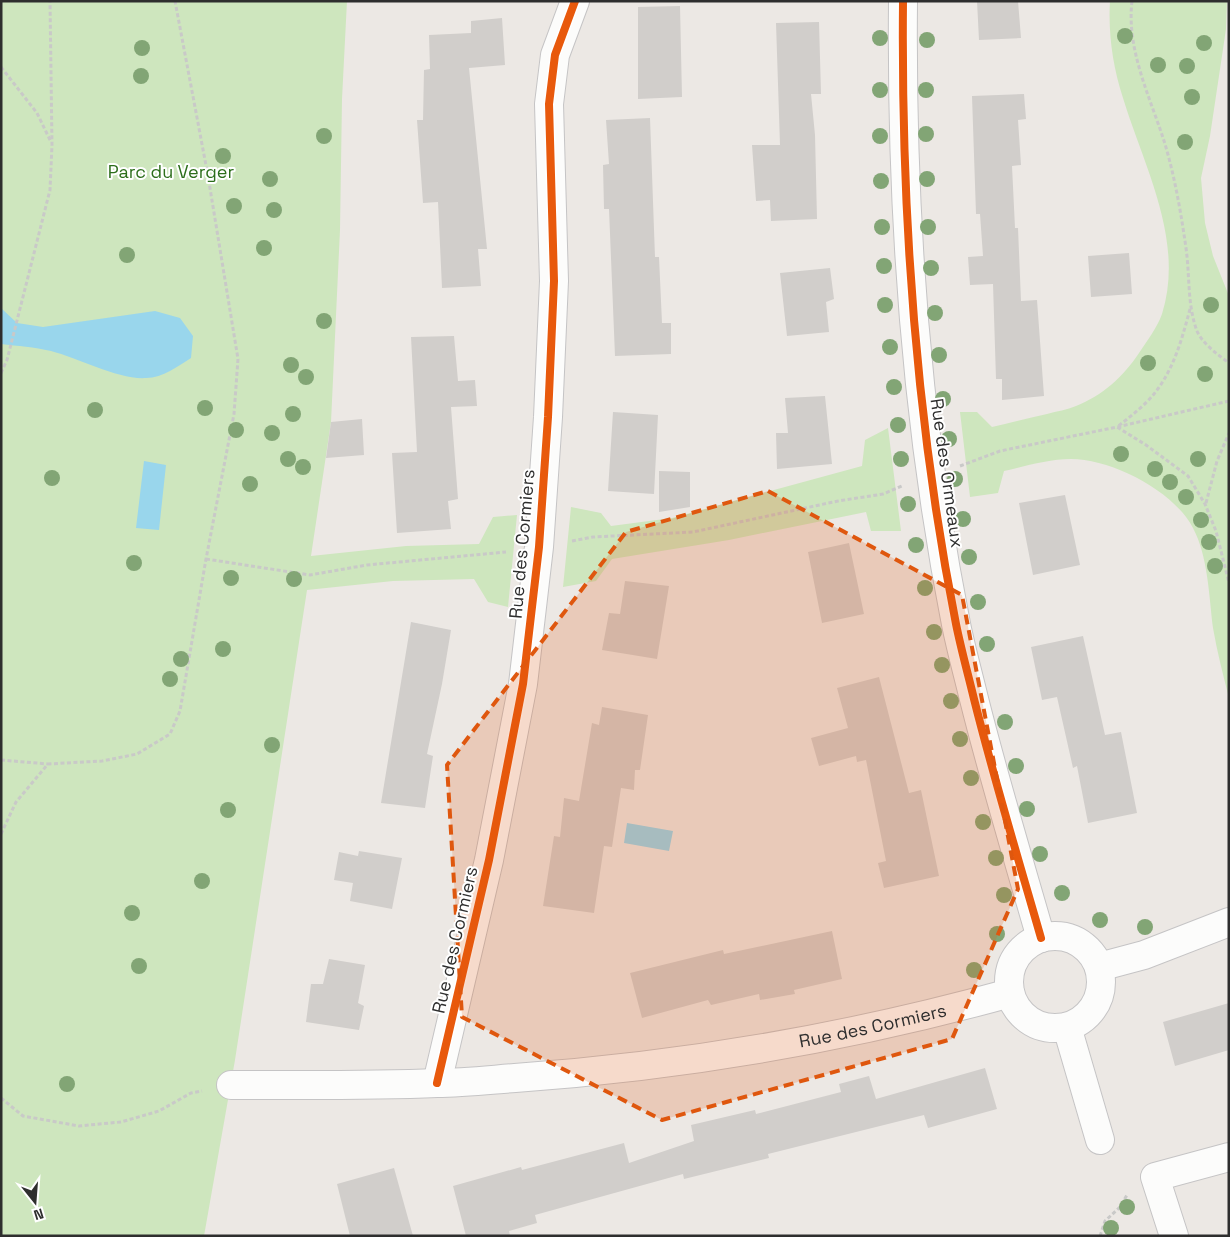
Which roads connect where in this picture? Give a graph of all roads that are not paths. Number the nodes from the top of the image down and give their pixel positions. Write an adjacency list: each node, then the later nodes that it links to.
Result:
1 (575, 1): 8 (street, Rue des Cormiers)
2 (903, 1): 4 (street, Rue des Ormeaux)
3 (1229, 922): 5 (street)
4 (1041, 938): 5 (street); 6 (street)
5 (1099, 967): 7 (street)
6 (1010, 993): 7 (street); 8 (street, Rue des Cormiers)
7 (1067, 1027): 10 (street)
8 (437, 1084): 9 (street, Rue des Cormiers)
9 (231, 1085)
10 (1100, 1140)
11 (1229, 1157): 12 (street)
12 (1174, 1236)

